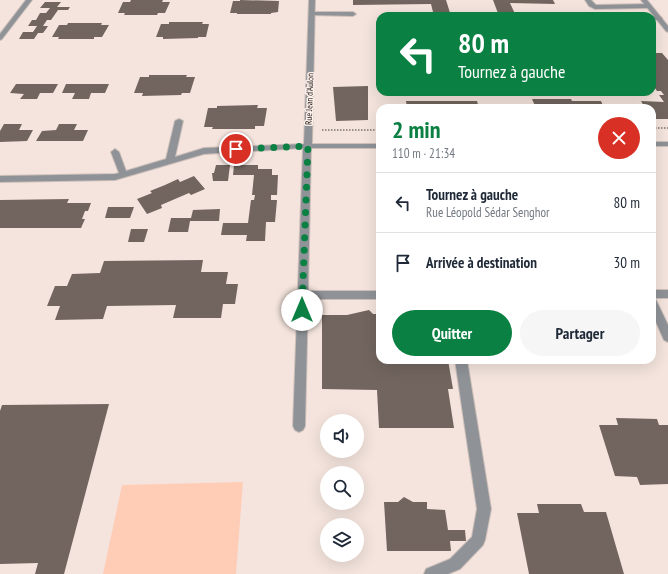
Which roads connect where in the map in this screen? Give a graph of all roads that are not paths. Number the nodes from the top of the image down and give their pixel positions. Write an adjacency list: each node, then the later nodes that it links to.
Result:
1 (29, 0): 10 (street)
2 (312, 0): 6 (street, Rue Jean d'Aulon)
3 (588, 0): 4 (lane)
4 (646, 3): 5 (street)
5 (651, 12)
6 (312, 14): 7 (lane); 14 (street, Rue Jean d'Aulon)
7 (353, 14)
8 (656, 19): 9 (street)
9 (668, 30)
10 (0, 38)
11 (179, 121): 17 (street)
12 (656, 144): 13 (street)
13 (668, 144)
14 (308, 146): 15 (street); 17 (street); 22 (street, Rue Jean d'Aulon)
15 (376, 146)
16 (114, 152): 18 (street)
17 (170, 161): 18 (street)
18 (123, 174): 19 (street)
19 (0, 179)
20 (656, 294): 21 (street)
21 (668, 294)
22 (302, 295): 23 (street); 27 (street, Rue Jean d'Aulon)
23 (376, 295)
24 (656, 311): 25 (street)
25 (668, 337)
26 (462, 364): 28 (street)
27 (299, 426)
28 (431, 574)

